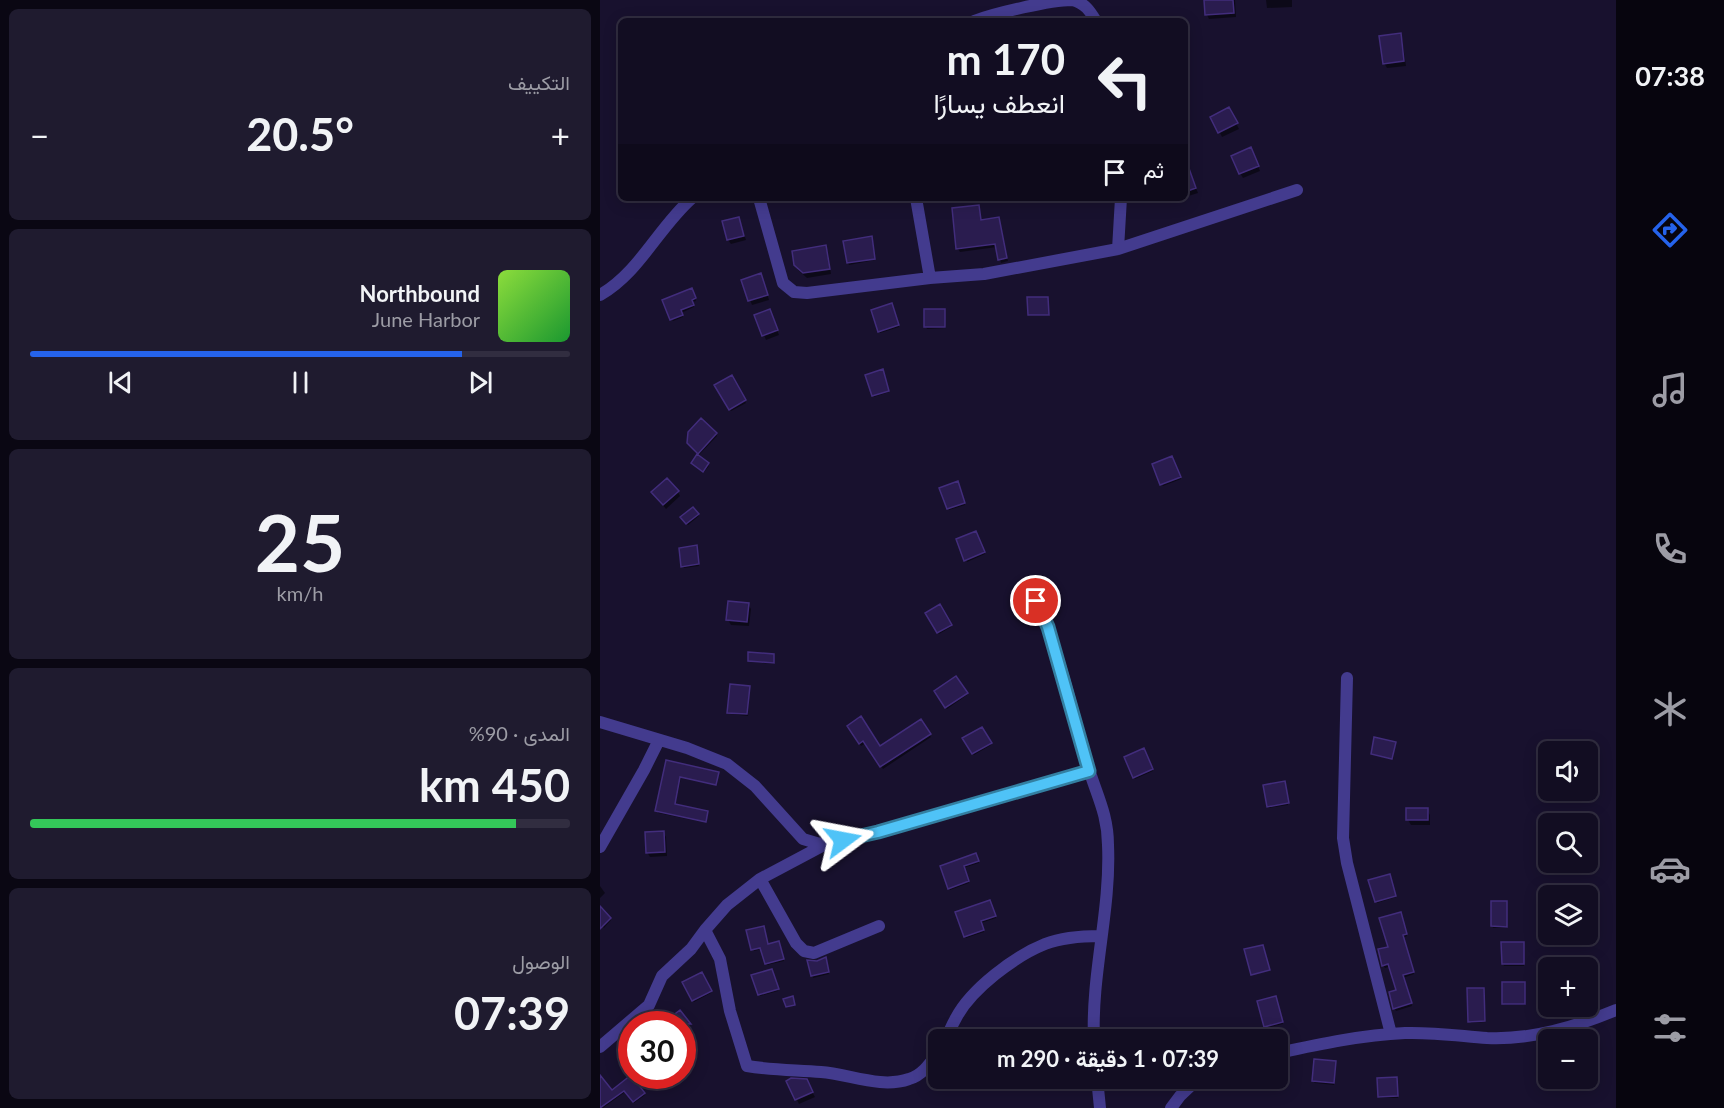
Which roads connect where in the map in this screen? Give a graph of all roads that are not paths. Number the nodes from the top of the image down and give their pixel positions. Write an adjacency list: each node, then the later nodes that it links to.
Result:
1 (985, 18): 2 (street)
2 (1094, 18)
3 (1297, 190): 8 (street)
4 (689, 201): 10 (street)
5 (760, 201): 9 (street)
6 (917, 201): 9 (street)
7 (1120, 201): 8 (street)
8 (1118, 249): 9 (street)
9 (930, 278)
10 (600, 295)
11 (1036, 601): 15 (street)
12 (1347, 678): 27 (street)
13 (600, 722): 14 (street)
14 (659, 740): 16 (street); 18 (street)
15 (1089, 771): 17 (street); 23 (street)
16 (803, 838): 17 (street); 19 (street)
17 (825, 844): 19 (street)
18 (600, 847)
19 (802, 856): 20 (street)
20 (760, 879): 21 (street); 22 (street)
21 (879, 926)
22 (705, 930): 28 (street); 30 (street)
23 (1100, 936): 25 (street); 26 (street)
24 (1616, 1010): 27 (street)
25 (951, 1029)
26 (1094, 1029)
27 (1391, 1034): 29 (street)
28 (600, 1047)
29 (1288, 1051)
30 (928, 1064)
31 (1098, 1089): 33 (street)
32 (1187, 1089): 34 (street)
33 (1100, 1108)
34 (1171, 1108)

